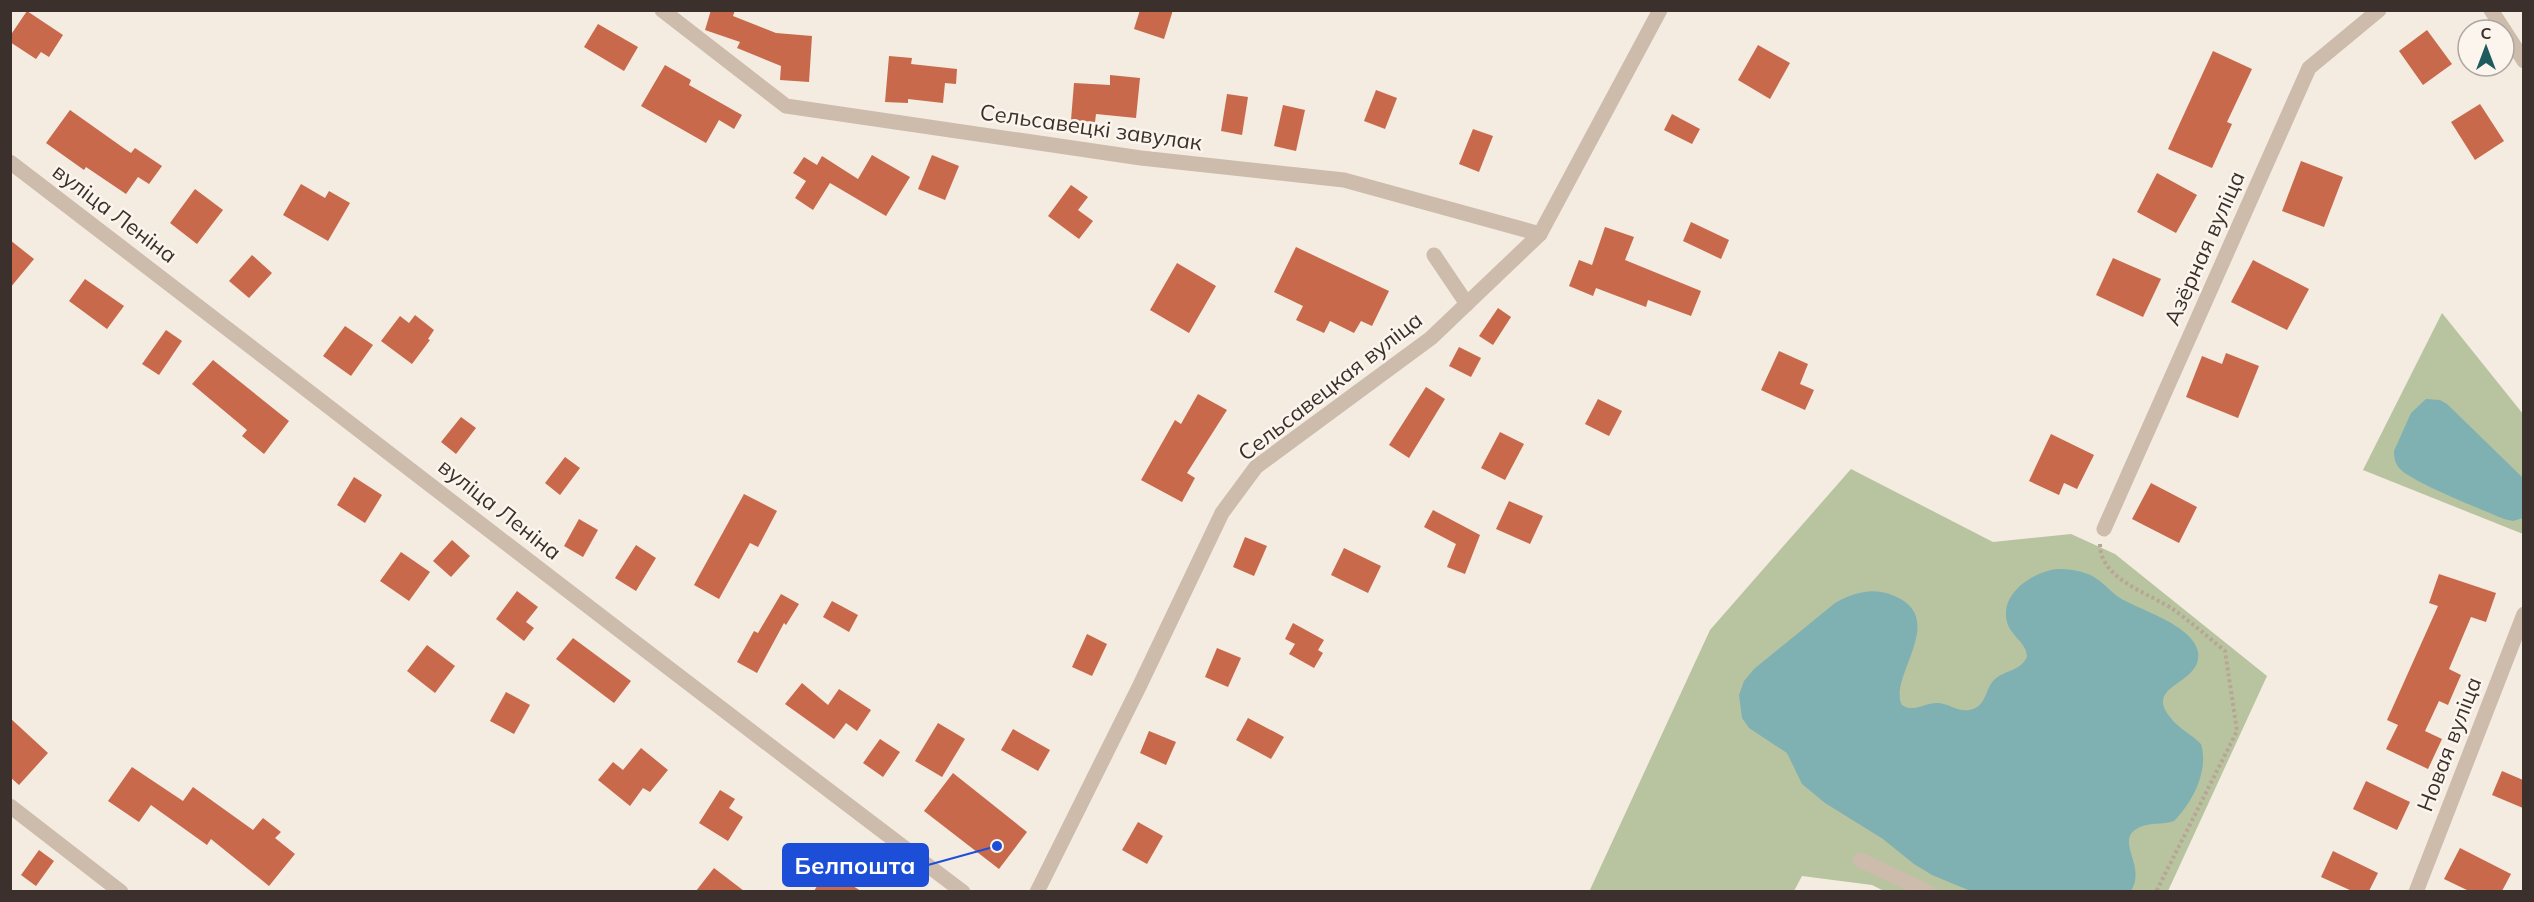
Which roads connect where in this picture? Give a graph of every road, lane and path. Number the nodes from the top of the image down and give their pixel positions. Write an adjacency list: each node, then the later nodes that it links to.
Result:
1 (662, 10): 5 (street, Сельсавецкі завулак)
2 (1660, 10): 5 (street, Сельсавецкая вуліца)
3 (2379, 10): 8 (street, Азёрная вуліца)
4 (10, 162): 13 (street, вуліца Леніна)
5 (1540, 234): 7 (street, Сельсавецкая вуліца)
6 (1434, 255): 7 (street)
7 (1467, 303): 14 (street, Сельсавецкая вуліца)
8 (2104, 529): 16 (path)
9 (2523, 614): 17 (street, Новая вуліца)
10 (10, 806): 12 (street)
11 (1860, 860): 15 (street)
12 (121, 891)
13 (963, 891)
14 (1037, 891)
15 (1928, 891)
16 (2156, 891)
17 (2416, 891)

